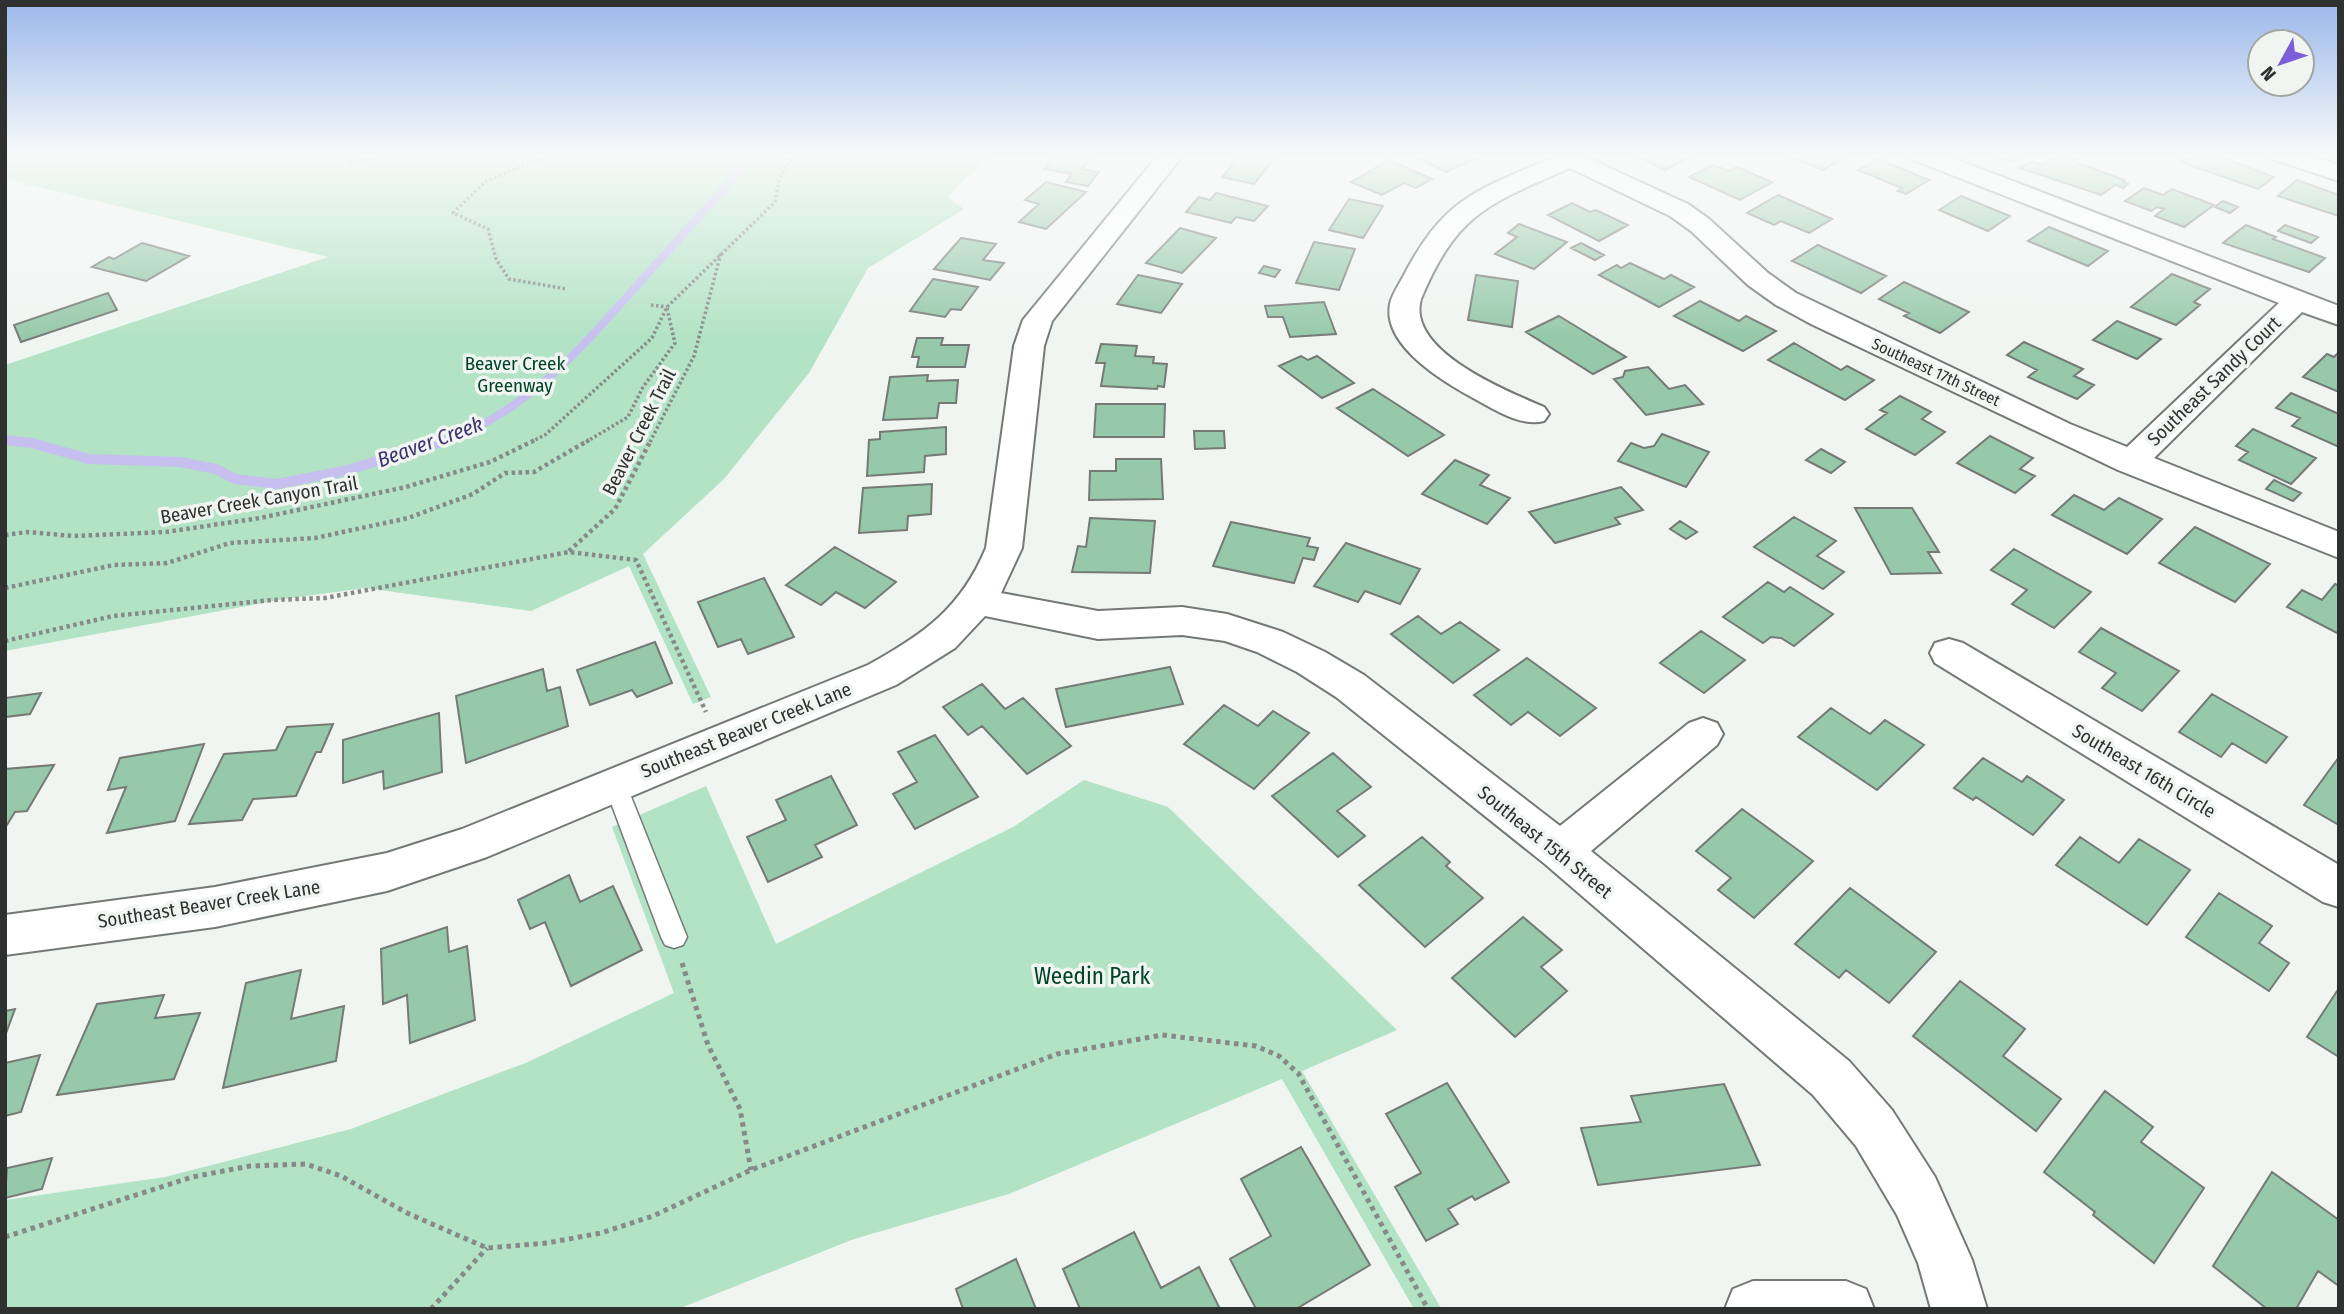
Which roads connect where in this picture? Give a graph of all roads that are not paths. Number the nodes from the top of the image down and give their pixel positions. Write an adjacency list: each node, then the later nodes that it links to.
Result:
1 (1123, 215): 10 (street, Southeast Beaver Creek Lane)
2 (1459, 215): 7 (street)
3 (1685, 215): 8 (street, Southeast 17th Street)
4 (2079, 215): 5 (street)
5 (2298, 300): 6 (street); 8 (street, Southeast Sandy Court)
6 (2339, 316)
7 (1533, 414)
8 (2130, 462): 9 (street, Southeast 17th Street)
9 (2339, 546)
10 (979, 602): 13 (street, Southeast Beaver Creek Lane); 14 (street, Southeast 15th Street)
11 (1949, 653): 15 (street, Southeast 16th Circle)
12 (1703, 734): 14 (street)
13 (615, 784): 16 (street, Southeast Beaver Creek Lane); 17 (lane)
14 (1560, 851): 20 (street, Southeast 15th Street)
15 (2339, 888)
16 (5, 935)
17 (674, 937)
18 (1753, 1309): 19 (street)
19 (1846, 1309)
20 (1959, 1309)

